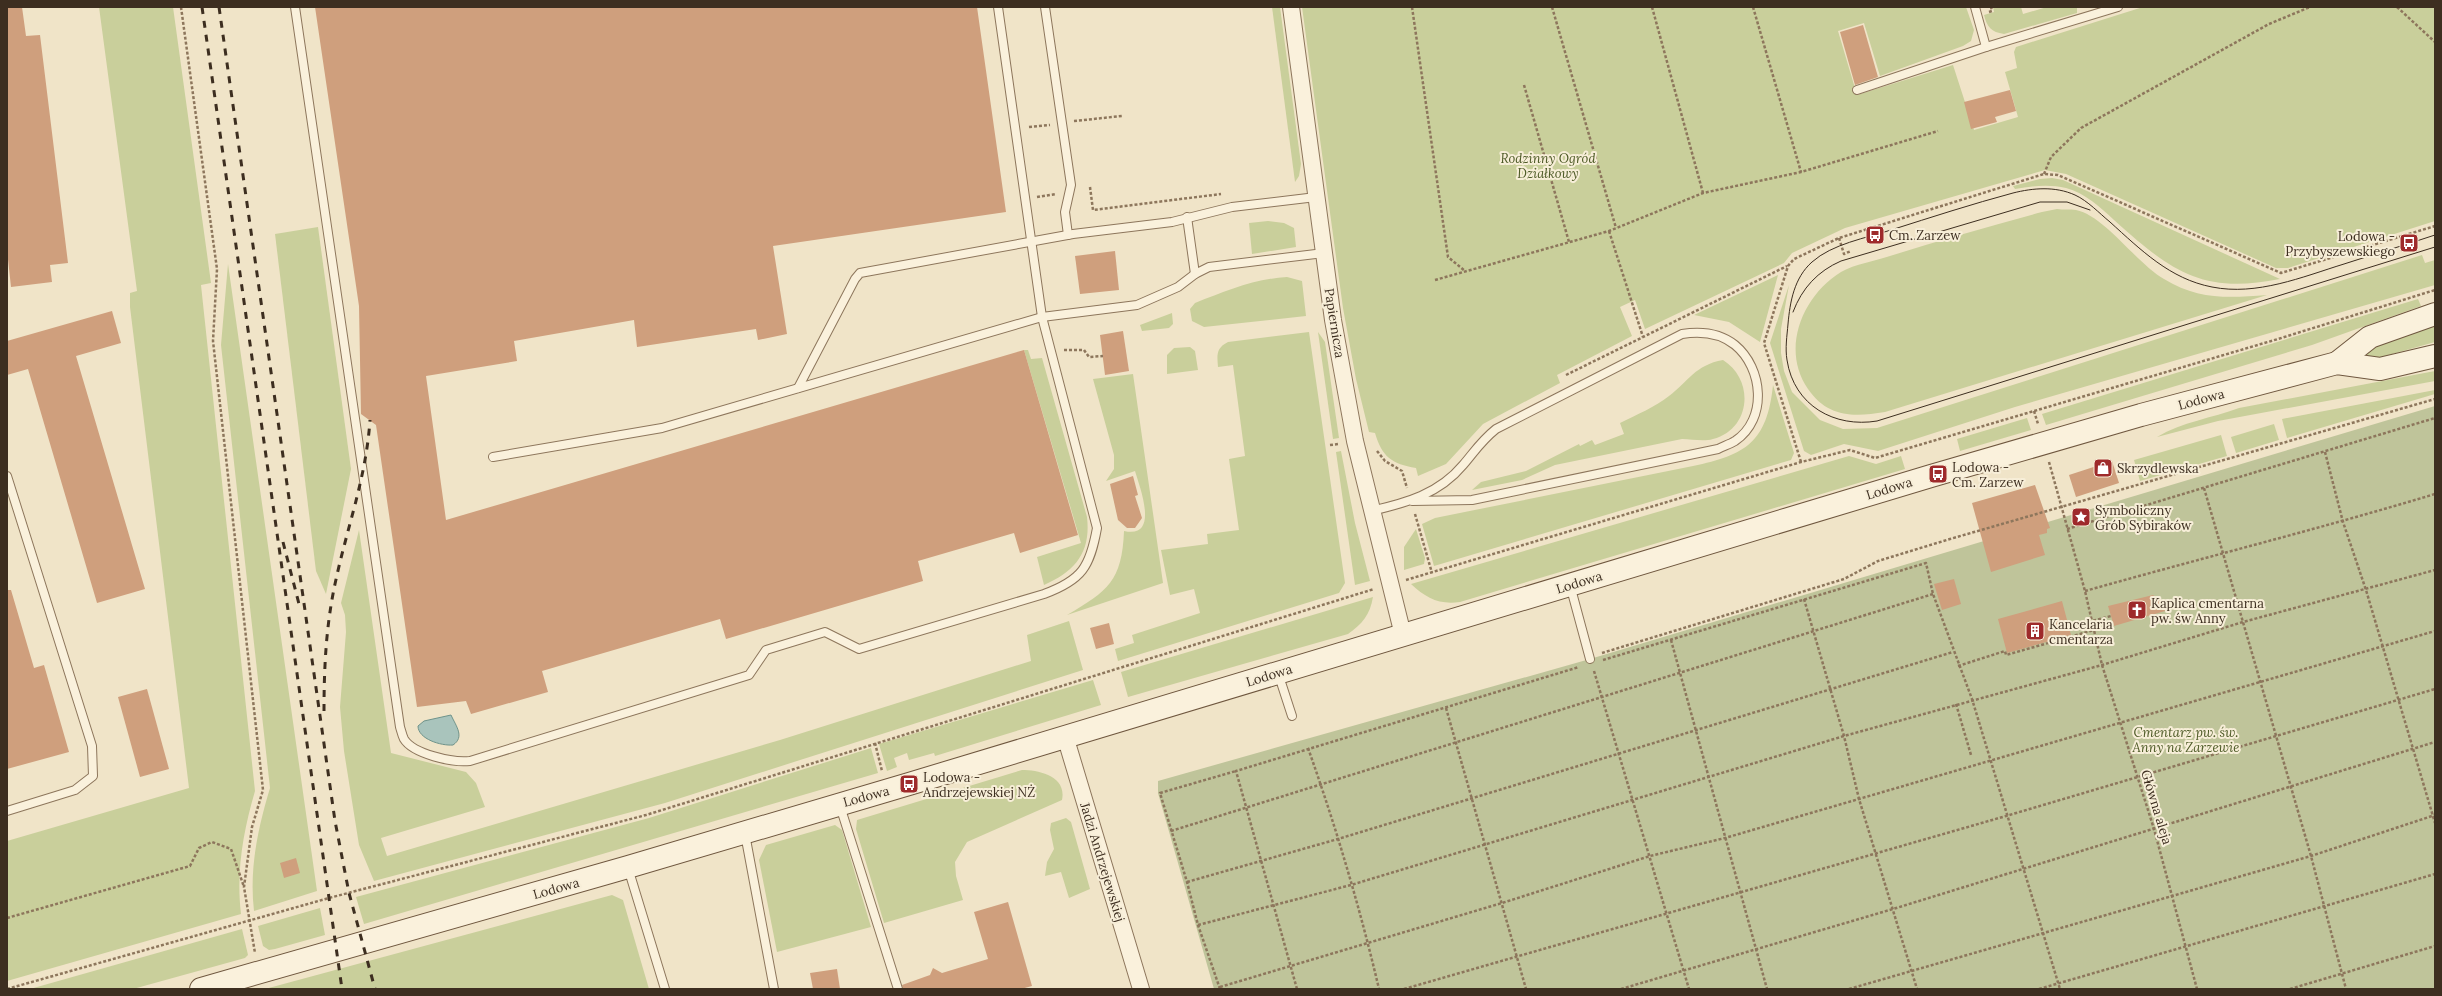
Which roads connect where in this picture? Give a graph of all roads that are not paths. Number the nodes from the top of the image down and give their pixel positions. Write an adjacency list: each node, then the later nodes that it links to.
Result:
1 (295, 7): 16 (lane)
2 (998, 7): 12 (lane)
3 (1045, 7): 11 (lane)
4 (1291, 7): 9 (street, Papiernicza)
5 (1974, 7): 7 (lane)
6 (2118, 7): 7 (lane)
7 (1986, 46): 8 (lane)
8 (1857, 90)
9 (1316, 197): 10 (lane); 13 (street, Papiernicza)
10 (1188, 217): 11 (lane); 14 (lane)
11 (1068, 235): 12 (lane)
12 (1032, 241): 16 (lane); 19 (lane)
13 (1324, 253): 14 (lane); 23 (street, Papiernicza)
14 (1195, 274): 16 (lane)
15 (2435, 314): 18 (street, Lodowa)
16 (1042, 317): 19 (lane)
17 (2435, 356): 18 (street, Lodowa)
18 (2337, 363): 24 (street, Lodowa)
19 (798, 388): 20 (lane)
20 (493, 457)
21 (7, 476): 31 (lane)
22 (1412, 502): 22 (lane); 23 (lane)
23 (1371, 511): 25 (street, Papiernicza)
24 (1570, 585): 25 (street, Lodowa); 26 (lane)
25 (1403, 635): 27 (street, Lodowa)
26 (1590, 660)
27 (1277, 673): 28 (lane); 29 (street, Lodowa)
28 (1292, 716)
29 (1065, 736): 30 (street, Lodowa); 38 (street, Jadzi Andrzejewskiej)
30 (839, 803): 32 (street, Lodowa); 37 (lane)
31 (7, 811)
32 (745, 831): 33 (street, Lodowa); 36 (lane)
33 (628, 867): 34 (street, Lodowa); 35 (lane)
34 (201, 989)
35 (665, 989)
36 (774, 989)
37 (898, 989)
38 (1141, 989)

